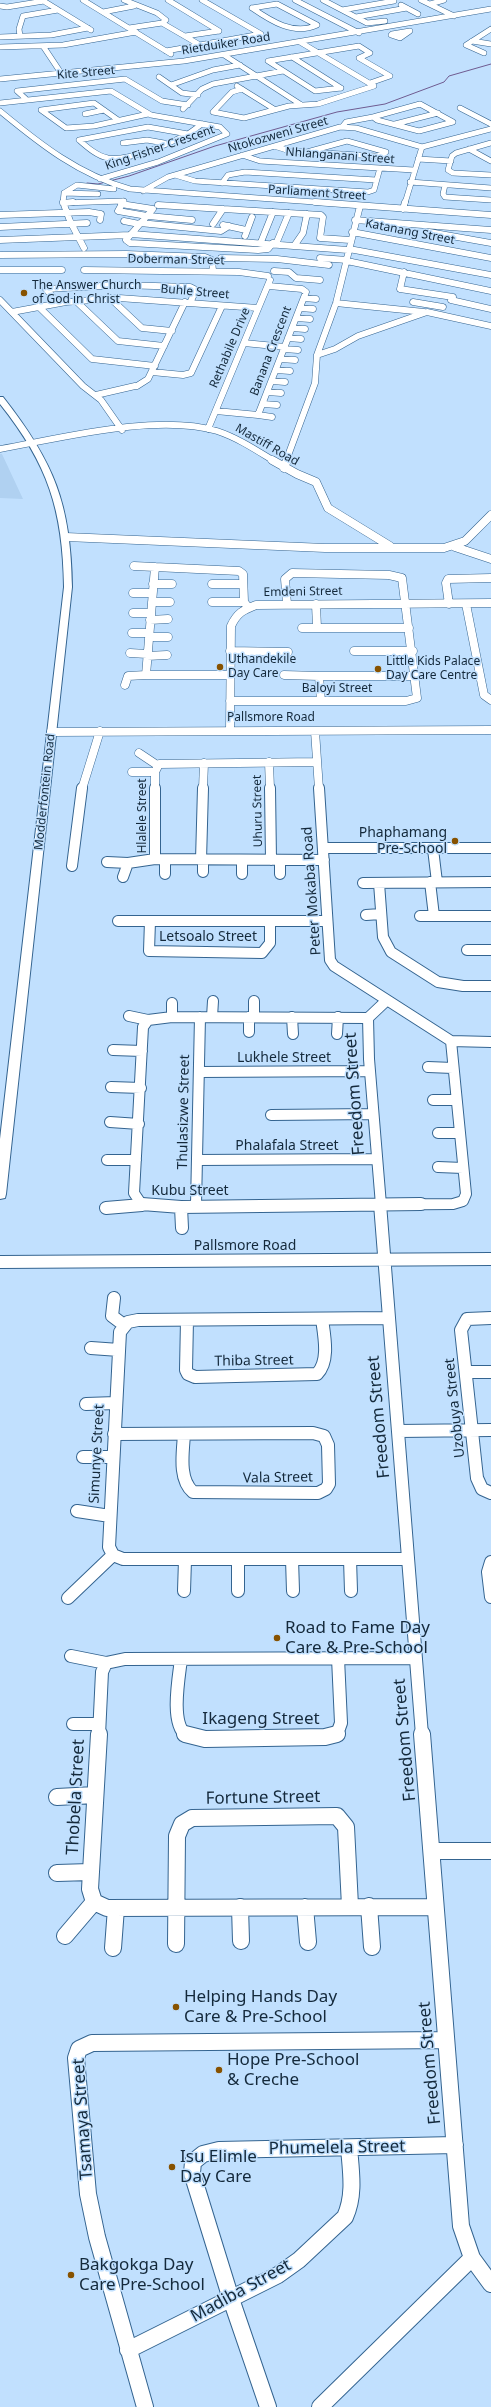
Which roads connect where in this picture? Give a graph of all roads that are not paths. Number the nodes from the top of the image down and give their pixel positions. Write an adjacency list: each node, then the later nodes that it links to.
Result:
1 (83, 0): 24 (street)
2 (124, 0): 14 (street)
3 (168, 0): 18 (street)
4 (202, 0): 12 (street)
5 (295, 0): 42 (street)
6 (323, 0): 22 (street)
7 (393, 0): 16 (street); 22 (street)
8 (421, 0): 11 (street)
9 (444, 0): 11 (street)
10 (43, 1): 13 (street); 21 (street)
11 (430, 4): 26 (street)
12 (212, 5): 15 (street); 32 (street)
13 (0, 6)
14 (134, 6): 24 (street); 25 (street)
15 (199, 8)
16 (407, 8): 27 (street); 30 (street)
17 (176, 9): 18 (street)
18 (184, 9): 19 (street); 44 (street)
19 (192, 9)
20 (491, 9): 26 (street, Rietduiker Road)
21 (58, 10): 35 (street); 43 (street)
22 (342, 10): 27 (street)
23 (161, 11): 25 (street)
24 (102, 12): 36 (street)
25 (154, 12): 33 (street)
26 (454, 16): 34 (street, Rietduiker Road)
27 (356, 17): 30 (street)
28 (269, 18): 28 (street); 29 (street)
29 (261, 19)
30 (394, 20): 34 (street)
31 (249, 21): 32 (street)
32 (243, 22): 50 (street)
33 (162, 23): 36 (street); 44 (street)
34 (405, 25): 39 (street); 42 (street, Rietduiker Road)
35 (88, 28): 41 (street); 46 (street)
36 (129, 28): 40 (street)
37 (58, 29): 41 (street)
38 (491, 29): 47 (street)
39 (410, 30)
40 (136, 32): 46 (street); 53 (street)
41 (63, 33): 43 (street)
42 (359, 33): 48 (street, Rietduiker Road)
43 (20, 36): 45 (street)
44 (185, 36): 50 (street)
45 (0, 37)
46 (103, 38): 51 (street)
47 (472, 41): 49 (street); 55 (street)
48 (300, 42): 54 (street); 56 (street, Rietduiker Road)
49 (491, 44)
50 (200, 45): 53 (street)
51 (43, 46): 52 (street); 62 (street)
52 (0, 47)
53 (166, 51): 58 (street)
54 (317, 52): 57 (street); 67 (street); 67 (street)
55 (484, 53)
56 (224, 55): 58 (street, Rietduiker Road); 59 (street)
57 (292, 57): 60 (street); 60 (street)
58 (184, 61): 61 (street, Rietduiker Road)
59 (240, 65): 63 (street); 69 (street)
60 (283, 71): 63 (street)
61 (70, 72): 62 (street, Rietduiker Road); 68 (street)
62 (61, 73): 65 (street, Rietduiker Road)
63 (256, 76): 66 (street); 78 (street)
64 (159, 77): 69 (street)
65 (0, 79)
66 (229, 80): 70 (street); 72 (street)
67 (370, 83): 78 (street)
68 (78, 84): 71 (street); 73 (street, Kite Street); 79 (street, Kite Street)
69 (171, 85): 72 (street)
70 (242, 89): 74 (street); 88 (street)
71 (84, 93): 73 (street); 76 (street); 87 (street)
72 (198, 95): 79 (street)
73 (26, 99): 75 (street)
74 (261, 102): 77 (street); 81 (street)
75 (0, 103)
76 (90, 103): 82 (street); 91 (street)
77 (254, 104)
78 (300, 104): 81 (street)
79 (188, 105): 90 (street)
80 (460, 108): 93 (street)
81 (274, 109): 88 (street)
82 (104, 110): 86 (street); 91 (street)
83 (250, 110): 88 (street)
84 (0, 111): 117 (street)
85 (438, 112): 89 (street); 94 (street); 94 (street)
86 (85, 114)
87 (148, 114): 90 (street); 91 (street)
88 (259, 114)
89 (373, 117): 94 (street); 95 (street)
90 (172, 119): 92 (street)
91 (118, 120)
92 (202, 124): 101 (street); 117 (street, King Fisher Crescent)
93 (491, 124)
94 (393, 125): 96 (street)
95 (342, 127): 99 (street, Ntokozweni Street); 105 (street, Ntokozweni Street)
96 (386, 127)
97 (491, 129): 100 (street)
98 (379, 130): 99 (street)
99 (372, 132): 106 (street, Ntokozweni Street)
100 (474, 132): 102 (street); 106 (street)
101 (188, 134): 103 (street); 103 (street)
102 (491, 142): 107 (street)
103 (164, 143): 104 (street)
104 (123, 144)
105 (274, 146): 108 (street); 109 (street, Ntokozweni Street)
106 (422, 147): 110 (street)
107 (469, 149): 111 (street); 112 (street)
108 (307, 152): 108 (street)
109 (242, 156): 113 (street, Nhlanganani Street); 115 (street, Ntokozweni Street)
110 (418, 159): 111 (street); 114 (street)
111 (451, 161): 116 (street)
112 (491, 161)
113 (380, 168): 114 (street, Nhlanganani Street); 118 (street)
114 (414, 170): 119 (street)
115 (175, 175): 120 (street); 126 (street, Ntokozweni Street)
116 (491, 175)
117 (100, 179): 126 (street)
118 (376, 180): 120 (street); 122 (street)
119 (410, 182): 121 (street); 134 (street)
120 (222, 183): 122 (street)
121 (445, 185): 123 (street); 127 (street)
122 (300, 188): 128 (street)
123 (491, 188)
124 (64, 193): 125 (street); 126 (street); 129 (street)
125 (98, 194)
126 (131, 196): 128 (street, Parliament Street); 129 (street); 142 (street); 142 (street)
127 (491, 200)
128 (296, 202): 132 (street, Parliament Street)
129 (63, 203): 137 (street)
130 (158, 205): 131 (street)
131 (197, 206): 133 (street); 146 (street)
132 (360, 206): 134 (street, Parliament Street); 145 (street, Katanang Street)
133 (223, 209): 135 (street); 151 (street)
134 (403, 209): 141 (street, Parliament Street)
135 (238, 210): 136 (street); 153 (street)
136 (272, 212): 138 (street); 165 (street)
137 (66, 213): 140 (street); 144 (street); 149 (street)
138 (288, 213): 139 (street); 166 (street)
139 (307, 214): 164 (street); 168 (street)
140 (0, 215)
141 (491, 215)
142 (147, 216): 146 (street); 150 (street)
143 (252, 217): 156 (street)
144 (100, 220)
145 (355, 220): 152 (street); 158 (street, Katanang Street)
146 (195, 221): 151 (street); 155 (street)
147 (124, 222): 150 (street)
148 (87, 223): 149 (street)
149 (72, 224): 154 (street); 160 (street)
150 (139, 224): 155 (street); 159 (street)
151 (213, 224): 153 (street)
152 (403, 224): 157 (street); 167 (street)
153 (228, 226): 155 (street); 156 (street)
154 (0, 227)
155 (190, 227): 161 (street)
156 (246, 230): 163 (street)
157 (491, 230)
158 (352, 232): 164 (street); 177 (street, Katanang Street)
159 (131, 234): 160 (street); 161 (street); 171 (street)
160 (80, 237): 162 (street); 169 (street)
161 (186, 237): 163 (street)
162 (0, 240)
163 (246, 240): 165 (street); 171 (street)
164 (350, 240): 172 (street)
165 (261, 242): 166 (street)
166 (274, 243): 168 (street); 171 (street)
167 (491, 243)
168 (294, 246): 172 (street)
169 (84, 248): 170 (street); 173 (street)
170 (132, 248)
171 (243, 250)
172 (349, 250): 179 (street); 188 (street)
173 (0, 251)
174 (0, 255): 180 (street)
175 (309, 256): 179 (street)
176 (221, 258): 178 (street)
177 (491, 258)
178 (277, 259): 181 (street); 186 (street)
179 (347, 261): 187 (street); 203 (street)
180 (106, 262): 184 (street, Doberman Street); 185 (street, Doberman Street); 185 (street)
181 (329, 265)
182 (0, 270): 183 (street)
183 (62, 270)
184 (84, 270)
185 (213, 271): 189 (street, Doberman Street)
186 (274, 271): 189 (street); 190 (street)
187 (404, 272): 192 (street); 196 (street)
188 (491, 275)
189 (268, 276): 191 (street)
190 (320, 280)
191 (269, 286): 194 (street, Banana Crescent); 207 (street, Rethabile Drive)
192 (491, 291)
193 (110, 298): 198 (street, Buhle Street); 201 (street, Buhle Street); 219 (street)
194 (304, 298): 195 (street); 208 (street, Banana Crescent)
195 (316, 299)
196 (452, 299): 202 (street); 206 (street); 210 (street)
197 (0, 300): 211 (street)
198 (76, 301): 200 (street, Buhle Street); 223 (street)
199 (410, 302): 206 (street)
200 (58, 303): 201 (street); 204 (street, Buhle Street)
201 (188, 303): 205 (street, Buhle Street); 219 (street)
202 (491, 303)
203 (336, 304): 212 (street); 226 (street)
204 (38, 306): 211 (street, Buhle Street); 229 (street)
205 (222, 306): 207 (street, Buhle Street); 232 (street)
206 (443, 307): 213 (street)
207 (258, 308): 222 (street, Rethabile Drive)
208 (300, 308): 209 (street); 214 (street, Banana Crescent)
209 (313, 309)
210 (491, 309)
211 (12, 312): 237 (street)
212 (427, 312): 213 (street); 226 (street)
213 (435, 314): 216 (street)
214 (296, 318): 215 (street); 217 (street, Banana Crescent)
215 (310, 319)
216 (491, 326)
217 (292, 328): 218 (street); 220 (street, Banana Crescent)
218 (305, 329)
219 (172, 331): 223 (street)
220 (288, 338): 221 (street); 224 (street, Banana Crescent)
221 (301, 339)
222 (244, 343): 224 (street); 242 (street, Rethabile Drive)
223 (164, 346): 229 (street)
224 (285, 348): 225 (street); 227 (street, Banana Crescent)
225 (298, 350)
226 (317, 355): 249 (street)
227 (280, 359): 228 (street); 230 (street, Banana Crescent)
228 (294, 360)
229 (155, 366): 232 (street)
230 (276, 370): 231 (street); 233 (street, Banana Crescent)
231 (290, 371)
232 (152, 372): 237 (street)
233 (272, 381): 234 (street); 235 (street, Banana Crescent)
234 (285, 382)
235 (267, 392): 236 (street); 239 (street, Banana Crescent)
236 (281, 393)
237 (96, 395): 246 (street)
238 (0, 399): 240 (main road, Modderfontein Road)
239 (263, 404): 241 (street); 243 (street, Banana Crescent)
240 (2, 405): 247 (main road, Modderfontein Road)
241 (277, 405)
242 (216, 411): 243 (street, Banana Crescent); 245 (street, Rethabile Drive)
243 (258, 415): 244 (street)
244 (272, 417)
245 (208, 429): 246 (street, Mastiff Road); 249 (street, Mastiff Road)
246 (122, 430): 247 (street, Mastiff Road)
247 (34, 444): 248 (street, Mastiff Road); 253 (main road, Modderfontein Road)
248 (0, 449)
249 (284, 468): 254 (street, Mastiff Road)
250 (491, 515): 251 (street)
251 (483, 523): 252 (street); 255 (street)
252 (491, 526)
253 (66, 537): 254 (street); 307 (main road, Modderfontein Road)
254 (390, 547): 255 (street)
255 (455, 547): 256 (street)
256 (491, 559)
257 (134, 566): 258 (street)
258 (155, 567): 260 (street); 263 (street)
259 (491, 578): 272 (street)
260 (153, 584): 261 (street); 265 (street)
261 (172, 584)
262 (212, 584): 263 (street)
263 (243, 584): 268 (street)
264 (133, 593): 265 (street)
265 (152, 597): 266 (street); 276 (street)
266 (170, 602)
267 (212, 602): 268 (street)
268 (246, 604): 269 (street, Emdeni Street); 284 (street, Emdeni Street)
269 (287, 604): 270 (street, Emdeni Street); 271 (street, Baloyi Street)
270 (316, 604): 271 (street, Emdeni Street); 279 (street)
271 (406, 604): 272 (street, Emdeni Street); 280 (street, Baloyi Street)
272 (449, 604): 273 (street, Emdeni Street)
273 (466, 604): 274 (street, Emdeni Street); 301 (street)
274 (491, 604)
275 (133, 613): 276 (street)
276 (150, 616): 277 (street); 282 (street)
277 (168, 620)
278 (302, 628): 279 (street)
279 (317, 628): 280 (street)
280 (409, 628): 286 (street, Baloyi Street)
281 (132, 633): 282 (street)
282 (149, 635): 283 (street); 289 (street)
283 (168, 637)
284 (230, 651): 287 (street); 294 (street, Emdeni Street)
285 (354, 651): 286 (street)
286 (413, 651): 297 (street, Baloyi Street)
287 (288, 652)
288 (130, 653): 289 (street)
289 (147, 655): 290 (street); 291 (street)
290 (167, 655)
291 (146, 675): 292 (street); 298 (street)
292 (160, 675): 293 (street); 299 (street)
293 (194, 675): 294 (street); 300 (street)
294 (230, 675): 302 (street, Emdeni Street)
295 (284, 675): 296 (street)
296 (319, 676): 297 (street); 303 (street)
297 (416, 676): 303 (street, Baloyi Street)
298 (126, 685)
299 (160, 686)
300 (194, 686)
301 (491, 700)
302 (230, 701): 303 (street, Baloyi Street); 305 (street, Emdeni Street)
303 (320, 701)
304 (491, 730): 306 (street, Pallsmore Road)
305 (230, 731): 306 (street, Pallsmore Road); 308 (street, Pallsmore Road)
306 (315, 731): 311 (street, Peter Mokaba Road)
307 (51, 732): 308 (street, Pallsmore Road); 388 (main road, Modderfontein Road)
308 (100, 732): 326 (street)
309 (139, 753): 313 (street)
310 (269, 762): 311 (street, Hlalele Street); 312 (street, Hlalele Street); 322 (street, Uhuru Street)
311 (317, 762): 315 (street, Peter Mokaba Road)
312 (204, 763): 313 (street, Hlalele Street); 320 (street)
313 (156, 769): 314 (street); 318 (street, Hlalele Street)
314 (132, 772)
315 (324, 848): 317 (street); 323 (street, Peter Mokaba Road)
316 (491, 848): 317 (street)
317 (433, 849): 332 (street)
318 (155, 860): 319 (street, Hlalele Street); 325 (street)
319 (165, 860): 320 (street, Hlalele Street); 328 (street)
320 (202, 860): 321 (street, Hlalele Street); 327 (street)
321 (242, 860): 322 (street, Hlalele Street); 329 (street)
322 (276, 860): 323 (street, Hlalele Street); 330 (street, Uhuru Street)
323 (324, 860): 344 (street, Peter Mokaba Road)
324 (107, 862): 325 (street)
325 (128, 863): 331 (street)
326 (72, 866)
327 (203, 872)
328 (165, 874)
329 (242, 874)
330 (280, 874)
331 (124, 877)
332 (433, 882): 333 (street); 335 (street); 339 (street)
333 (491, 882)
334 (363, 883): 335 (street)
335 (379, 883): 336 (street)
336 (381, 914): 337 (street); 347 (street)
337 (366, 915)
338 (420, 916): 339 (street)
339 (434, 916): 340 (street)
340 (491, 916)
341 (118, 921): 342 (street, Letsoalo Street)
342 (150, 921): 343 (street, Letsoalo Street); 343 (street, Letsoalo Street)
343 (270, 921): 344 (street, Letsoalo Street)
344 (327, 921): 350 (street, Peter Mokaba Road)
345 (467, 950): 346 (street)
346 (491, 950)
347 (491, 986)
348 (213, 1001): 355 (street)
349 (254, 1001): 356 (street)
350 (386, 1001): 359 (street, Freedom Street); 364 (street, Peter Mokaba Road)
351 (172, 1003): 353 (street)
352 (128, 1016): 360 (street)
353 (172, 1017): 354 (street); 360 (street)
354 (200, 1017): 355 (street); 371 (street, Thulasizwe Street)
355 (212, 1017): 356 (street)
356 (252, 1017): 357 (street); 361 (street)
357 (292, 1017): 358 (street); 362 (street)
358 (338, 1017): 359 (street); 363 (street)
359 (368, 1018): 370 (street, Freedom Street)
360 (148, 1020): 367 (street, Kubu Street)
361 (249, 1032)
362 (293, 1034)
363 (337, 1034)
364 (451, 1041): 365 (street); 369 (street, Kubu Street)
365 (491, 1042)
366 (113, 1050): 367 (street)
367 (142, 1051): 373 (street, Kubu Street)
368 (428, 1067): 369 (street)
369 (453, 1068): 375 (street, Kubu Street)
370 (370, 1071): 371 (street, Lukhele Street); 376 (street, Freedom Street)
371 (199, 1072): 385 (street, Thulasizwe Street)
372 (111, 1087): 373 (street)
373 (140, 1088): 379 (street, Kubu Street)
374 (433, 1100): 375 (street)
375 (456, 1100): 381 (street, Kubu Street)
376 (373, 1114): 377 (street); 382 (street, Freedom Street)
377 (271, 1115)
378 (110, 1122): 379 (street)
379 (139, 1124): 384 (street, Kubu Street)
380 (438, 1133): 381 (street)
381 (460, 1133): 387 (street, Kubu Street)
382 (377, 1159): 385 (street, Phalafala Street); 389 (street, Freedom Street)
383 (106, 1160): 384 (street)
384 (136, 1160): 390 (street, Kubu Street)
385 (198, 1160): 392 (street, Thulasizwe Street)
386 (438, 1167): 387 (street)
387 (463, 1168): 389 (street, Kubu Street)
388 (0, 1194)
389 (381, 1204): 392 (street, Kubu Street); 395 (street, Freedom Street)
390 (142, 1205): 391 (street, Kubu Street); 393 (street)
391 (181, 1207): 392 (street, Kubu Street); 394 (street)
392 (196, 1207)
393 (106, 1208)
394 (182, 1228)
395 (384, 1260): 396 (street, Pallsmore Road); 397 (street, Pallsmore Road); 399 (street, Freedom Street)
396 (491, 1260)
397 (0, 1262)
398 (114, 1298): 403 (street)
399 (389, 1318): 401 (street); 412 (street, Freedom Street)
400 (491, 1318): 406 (street, Uzobuya Street)
401 (322, 1319): 402 (street); 402 (street, Thiba Street)
402 (187, 1320): 403 (street)
403 (124, 1325): 405 (street, Simunye Street)
404 (91, 1348): 405 (street)
405 (119, 1350): 409 (street, Simunye Street)
406 (466, 1372): 407 (street); 410 (street, Uzobuya Street)
407 (491, 1372)
408 (86, 1404): 409 (street)
409 (116, 1404): 413 (street, Simunye Street)
410 (472, 1430): 411 (street); 412 (street); 417 (street, Uzobuya Street)
411 (491, 1430)
412 (398, 1431): 422 (street, Freedom Street)
413 (114, 1434): 414 (street, Vala Street); 416 (street, Simunye Street)
414 (184, 1434): 414 (street, Vala Street)
415 (83, 1457): 416 (street)
416 (113, 1457): 419 (street, Simunye Street)
417 (488, 1492)
418 (77, 1511): 419 (street)
419 (110, 1516): 420 (street, Simunye Street)
420 (113, 1555): 423 (street); 432 (street)
421 (350, 1559): 422 (street); 425 (street); 430 (street)
422 (408, 1559): 435 (street, Freedom Street)
423 (185, 1560): 424 (street); 427 (street)
424 (238, 1560): 425 (street); 428 (street)
425 (292, 1560): 429 (street)
426 (491, 1562): 431 (street)
427 (184, 1591)
428 (238, 1591)
429 (293, 1591)
430 (351, 1591)
431 (491, 1597)
432 (68, 1598)
433 (71, 1656): 437 (street)
434 (338, 1658): 435 (street); 436 (street); 436 (street, Ikageng Street)
435 (416, 1658): 442 (street, Freedom Street)
436 (181, 1659): 437 (street)
437 (106, 1663): 439 (street, Thobela Street)
438 (73, 1724): 439 (street)
439 (99, 1724): 440 (street, Thobela Street)
440 (95, 1795): 441 (street); 444 (street, Thobela Street)
441 (57, 1797)
442 (432, 1851): 443 (street); 449 (street, Freedom Street)
443 (491, 1851)
444 (90, 1872): 445 (street); 446 (street, Thobela Street)
445 (57, 1873)
446 (94, 1902): 453 (street); 454 (street)
447 (350, 1906): 448 (street); 450 (street, Fortune Street); 452 (street)
448 (370, 1906): 449 (street); 458 (street)
449 (436, 1906): 460 (street, Freedom Street)
450 (175, 1907): 451 (street); 453 (street); 457 (street)
451 (240, 1907): 452 (street); 455 (street)
452 (305, 1907): 456 (street)
453 (116, 1908): 459 (street)
454 (65, 1936)
455 (241, 1941)
456 (308, 1942)
457 (176, 1944)
458 (372, 1947)
459 (113, 1948)
460 (446, 2040): 461 (street, Freedom Street); 466 (street, Tsamaya Street)
461 (455, 2146): 462 (street, Phumelela Street); 463 (street, Freedom Street)
462 (349, 2148): 465 (street, Madiba Street); 465 (street, Phumelela Street)
463 (472, 2258): 464 (street, Freedom Street); 469 (street)
464 (491, 2284)
465 (231, 2299): 466 (street, Madiba Street); 468 (street, Phumelela Street)
466 (128, 2350): 467 (street, Tsamaya Street)
467 (145, 2407)
468 (268, 2407)
469 (320, 2407)

